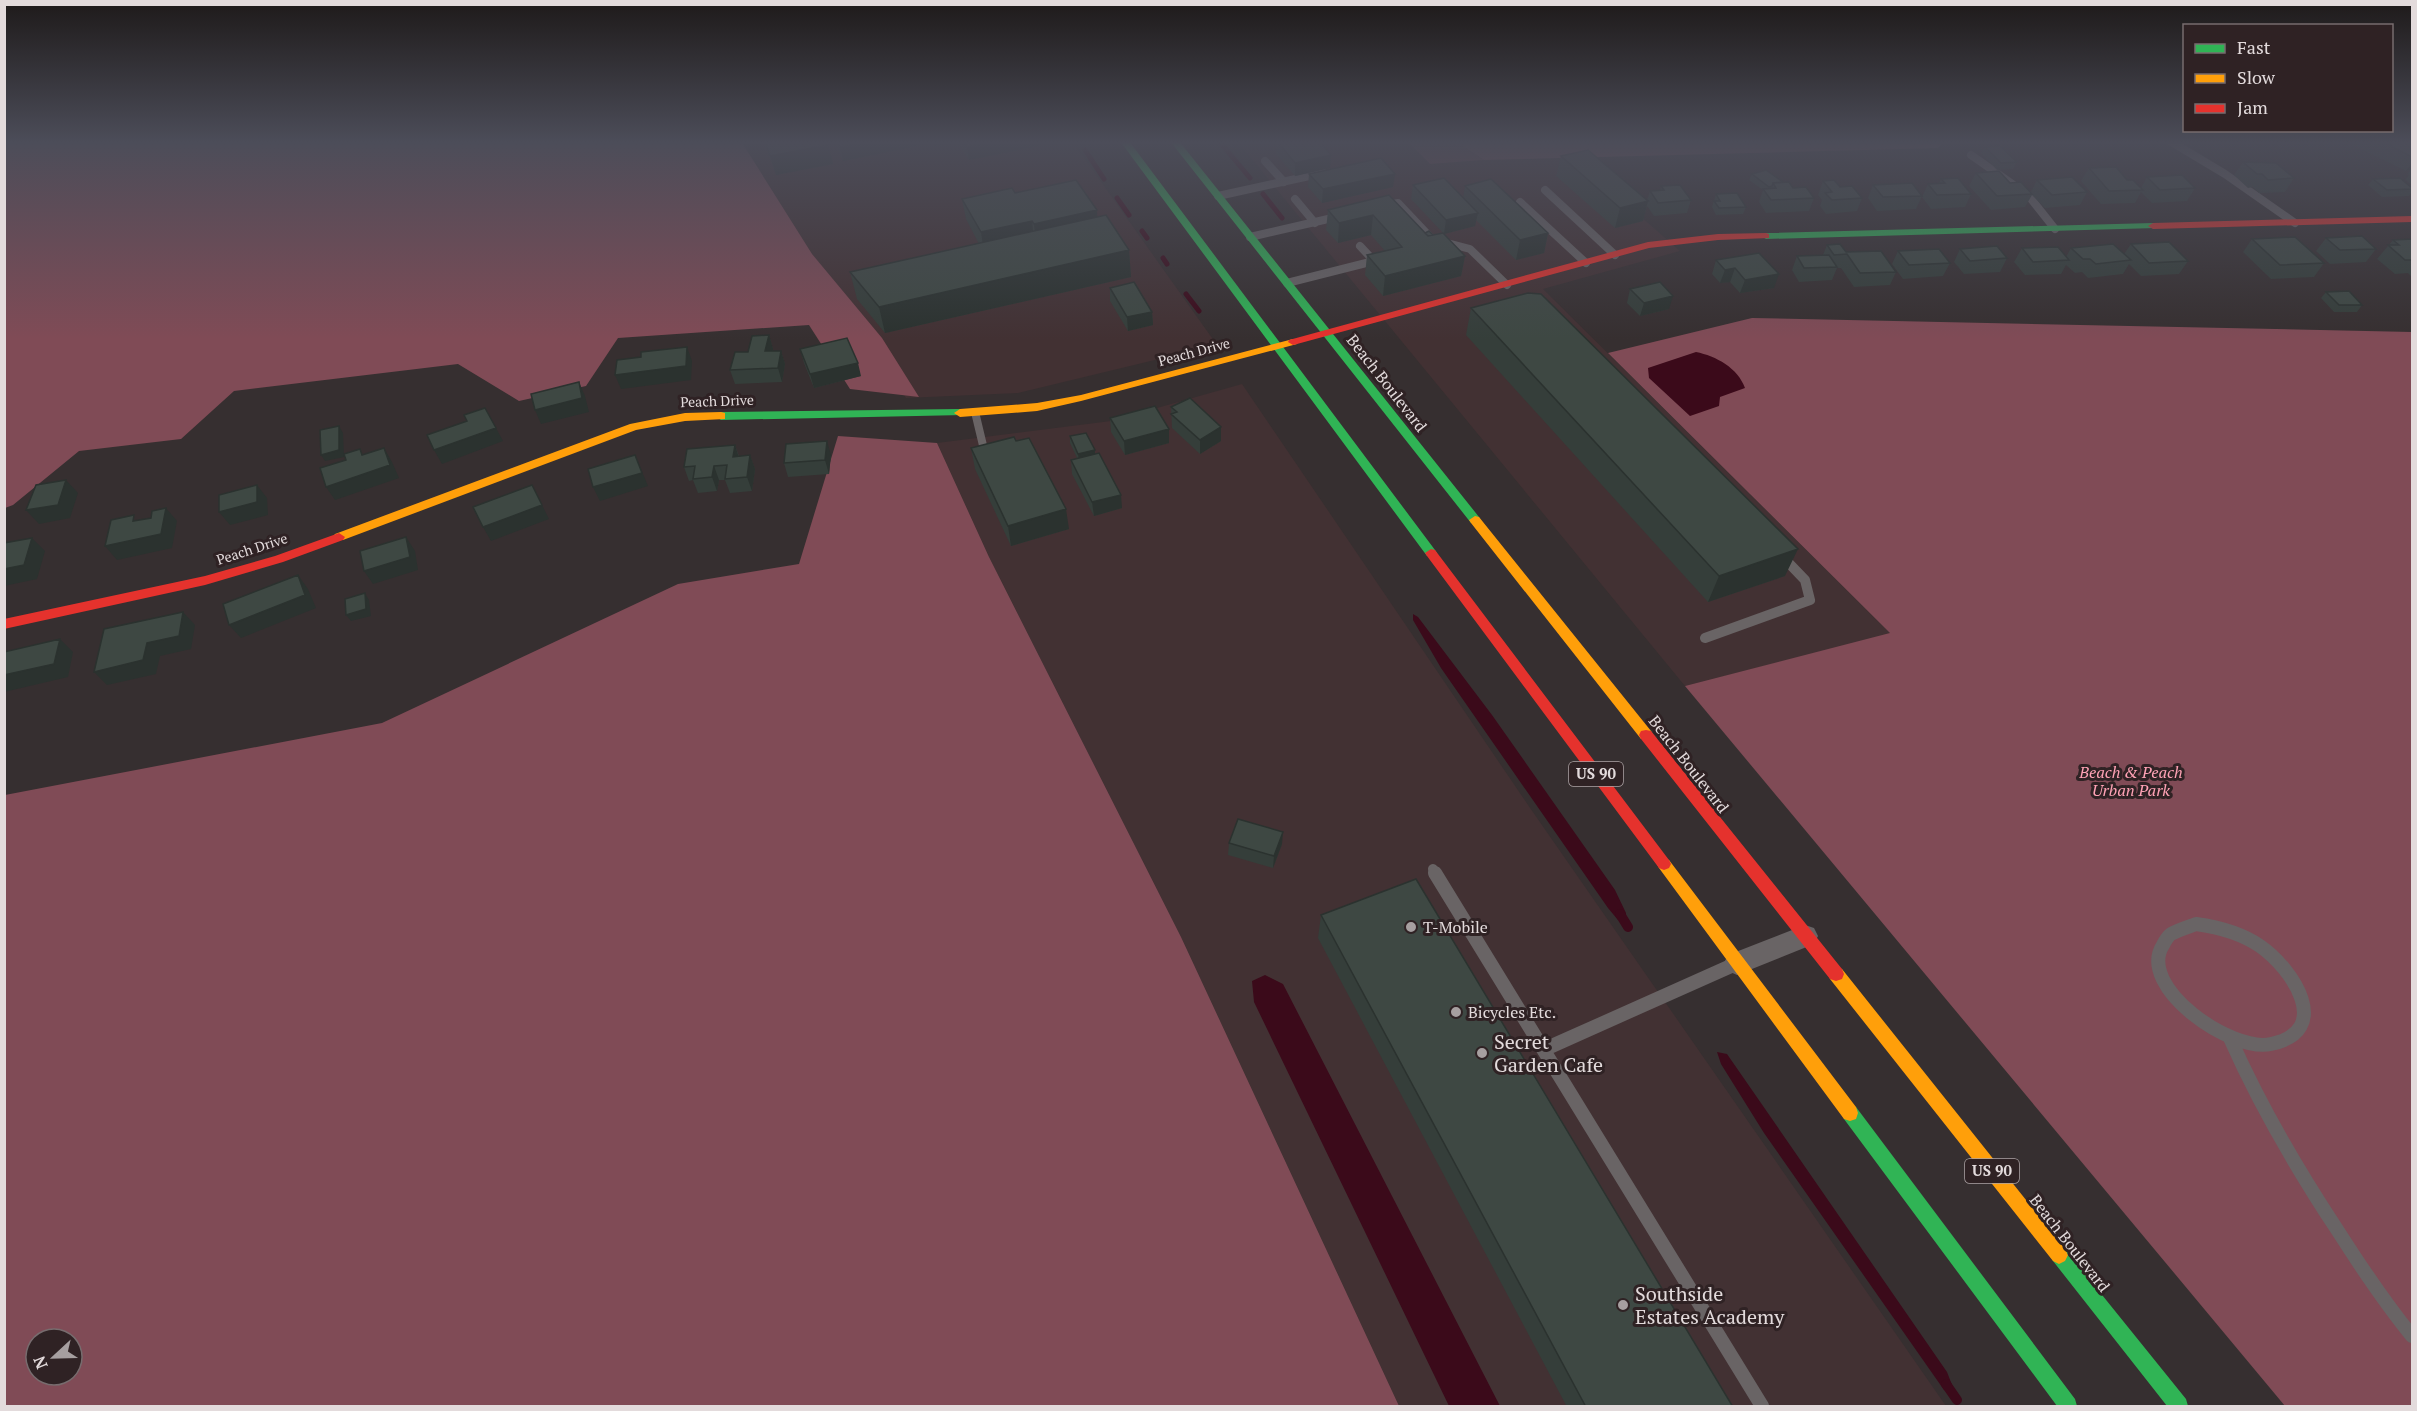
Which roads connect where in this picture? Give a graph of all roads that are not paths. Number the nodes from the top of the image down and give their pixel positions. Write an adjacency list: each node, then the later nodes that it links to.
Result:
1 (1173, 207): 23 (main road, US 90)
2 (1226, 207): 16 (main road, Beach Boulevard / US 90)
3 (1302, 207): 13 (lane)
4 (1381, 207): 10 (lane)
5 (1402, 207): 21 (lane)
6 (1525, 207): 19 (lane)
7 (1563, 207): 18 (lane)
8 (2037, 207): 15 (lane)
9 (2272, 207): 14 (lane)
10 (1377, 208)
11 (1346, 215): 13 (lane)
12 (2412, 219): 14 (main road, Peach Drive)
13 (1315, 223): 16 (lane)
14 (2295, 223): 15 (main road, Peach Drive)
15 (2055, 229): 18 (main road, Peach Drive)
16 (1250, 237): 20 (main road, Beach Boulevard / US 90)
17 (1360, 246): 20 (lane)
18 (1615, 255): 19 (main road, Peach Drive)
19 (1586, 263): 21 (main road, Peach Drive)
20 (1287, 283): 22 (main road, Beach Boulevard / US 90)
21 (1507, 285): 22 (main road, Peach Drive)
22 (1327, 333): 23 (main road, Peach Drive); 30 (main road, Beach Boulevard / US 90)
23 (1278, 346): 24 (main road, Peach Drive); 31 (main road, US 90)
24 (975, 412): 25 (lane); 27 (main road, Peach Drive)
25 (987, 460)
26 (1772, 546): 28 (lane)
27 (4, 624)
28 (1705, 638)
29 (1433, 869): 33 (lane)
30 (1806, 936): 31 (street); 37 (main road, Beach Boulevard / US 90)
31 (1737, 963): 33 (lane); 36 (main road, US 90)
32 (2230, 1038): 32 (lane); 34 (lane)
33 (1545, 1049): 35 (lane)
34 (2412, 1336)
35 (1762, 1407)
36 (2068, 1407)
37 (2179, 1407)

